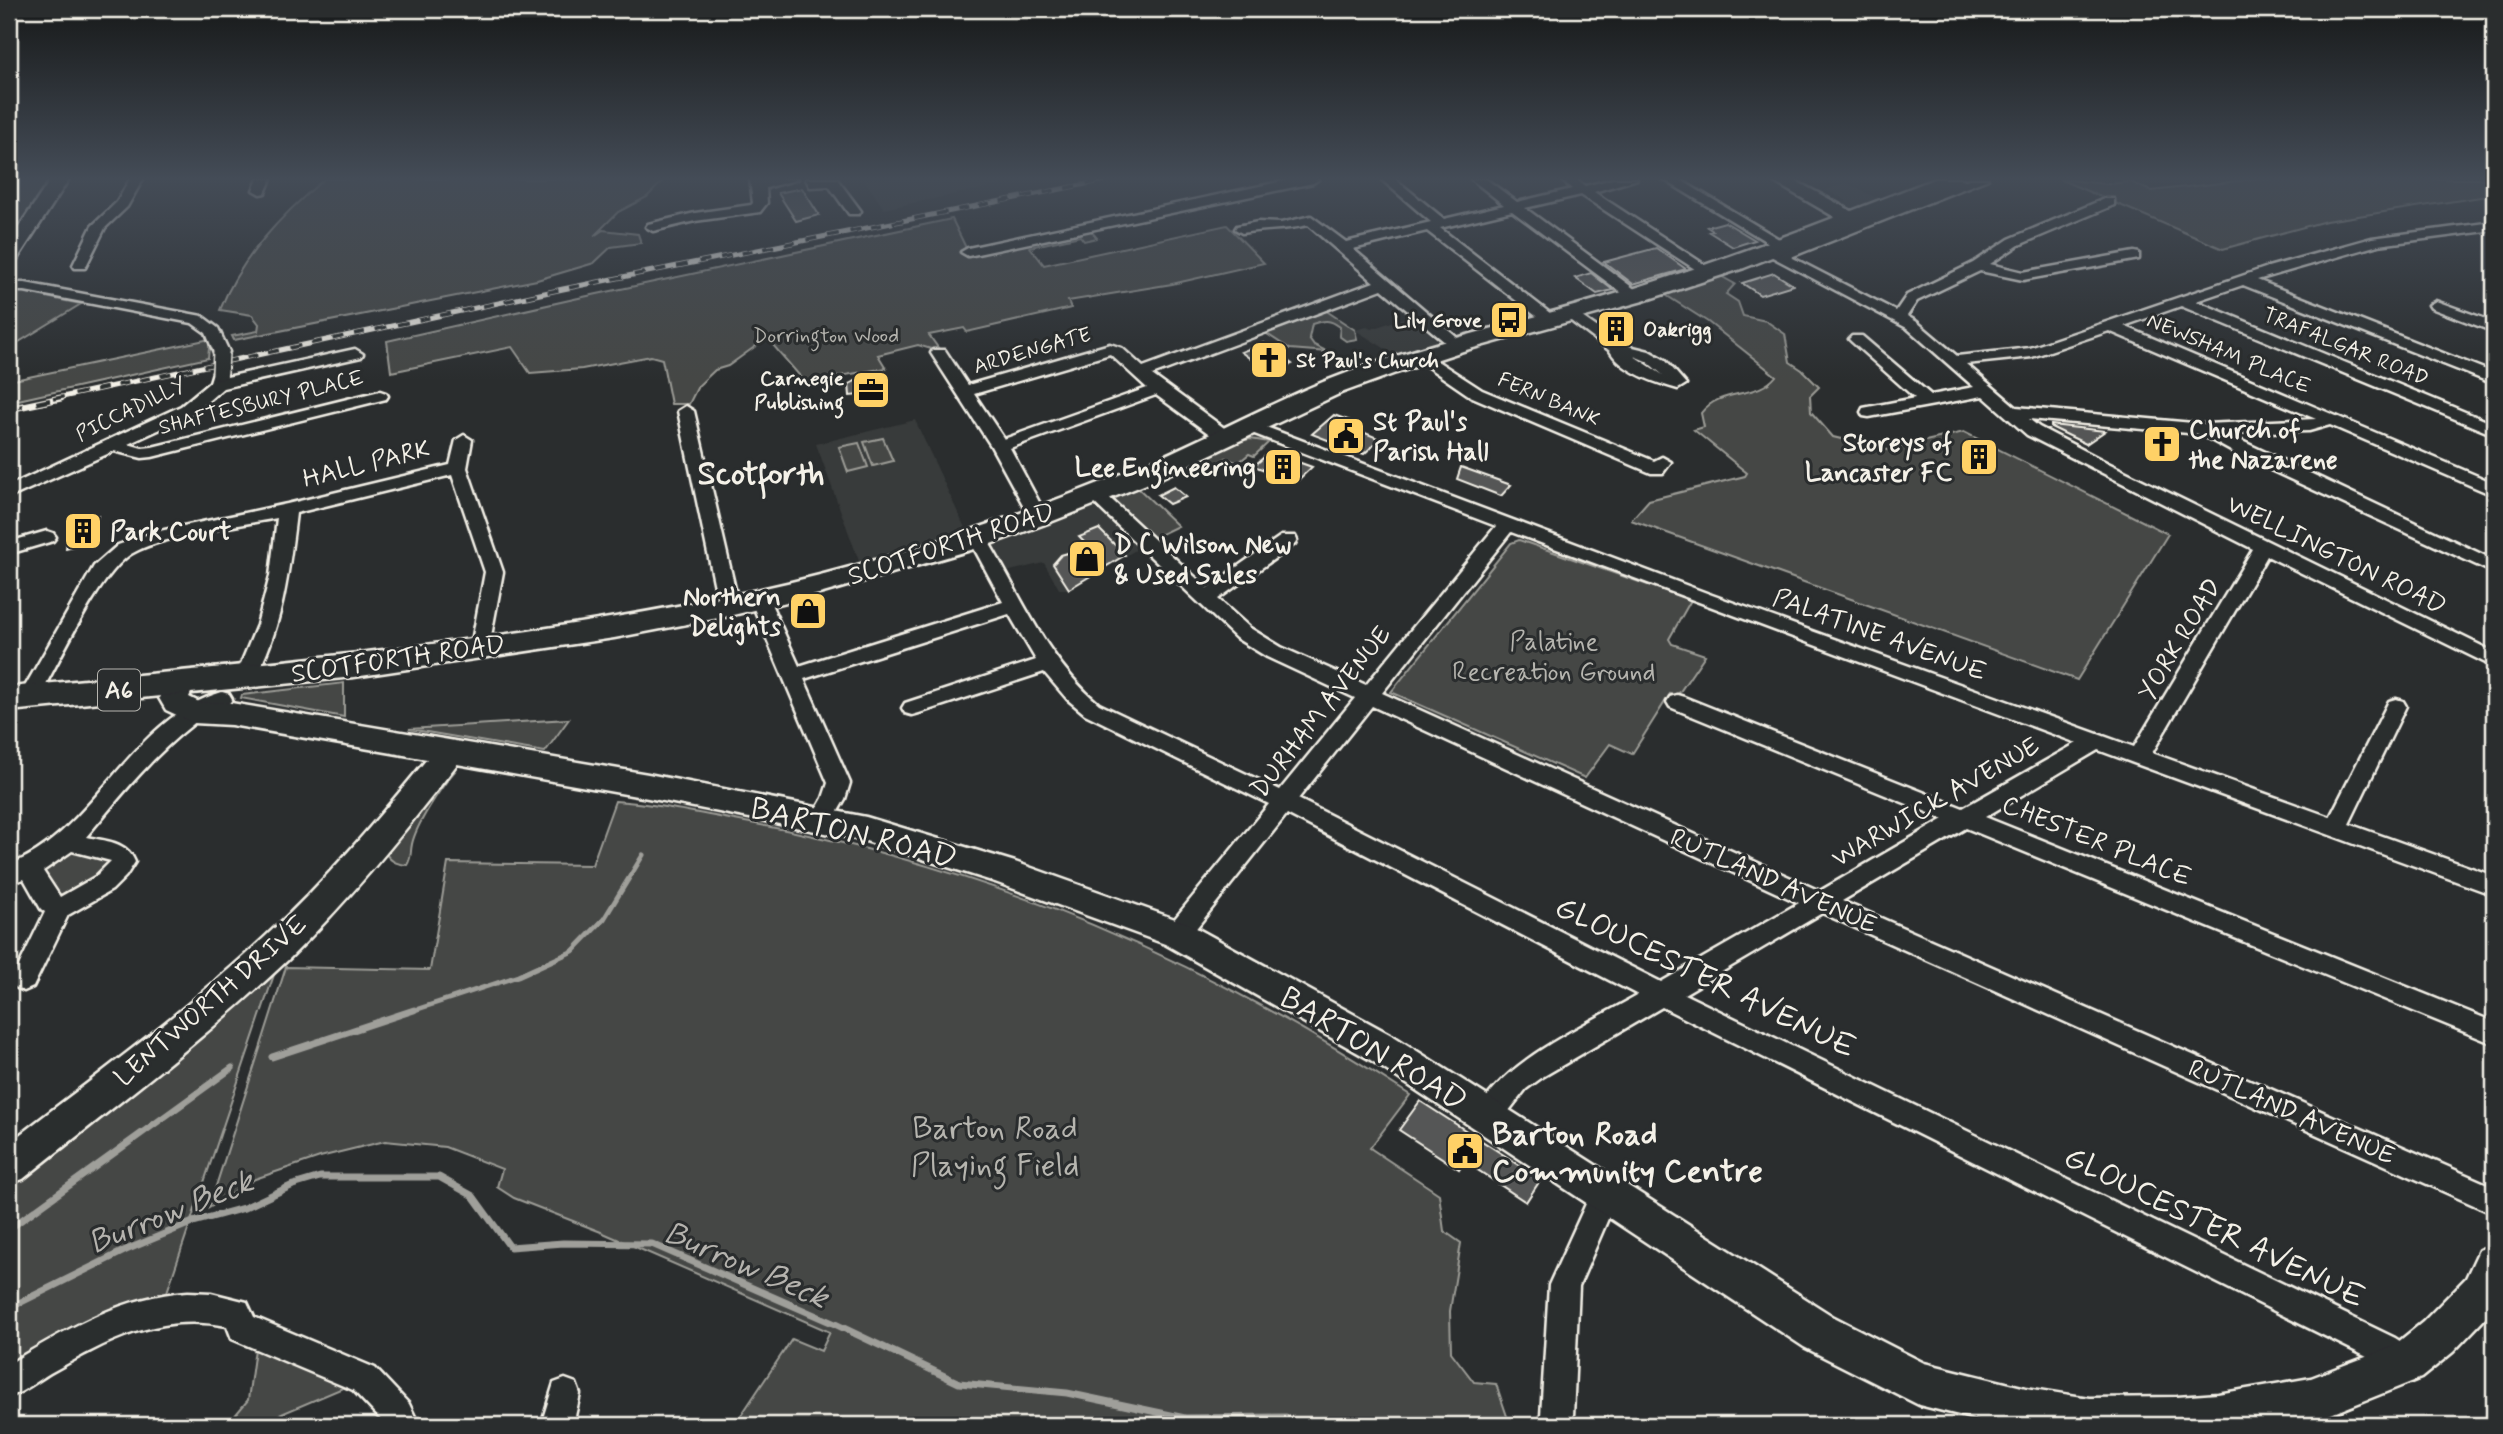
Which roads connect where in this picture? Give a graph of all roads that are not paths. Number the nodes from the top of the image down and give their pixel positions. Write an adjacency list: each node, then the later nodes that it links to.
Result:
1 (87, 246): 16 (street)
2 (997, 246): 14 (street)
3 (1349, 246): 12 (street)
4 (1464, 246): 26 (street)
5 (1566, 246): 22 (street)
6 (1668, 246): 18 (street)
7 (1768, 246): 13 (street, WELLINGTON ROAD)
8 (1788, 246): 13 (main road, SCOTFORTH ROAD / A6)
9 (1791, 246): 13 (street)
10 (2008, 246): 17 (street)
11 (2359, 246): 19 (street)
12 (1344, 247): 20 (street)
13 (1776, 251): 18 (main road, SCOTFORTH ROAD / A6); 25 (street, WELLINGTON ROAD)
14 (968, 252)
15 (2134, 256): 17 (street)
16 (78, 260)
17 (1978, 266): 25 (street)
18 (1709, 272): 22 (main road, SCOTFORTH ROAD / A6)
19 (2244, 280): 23 (street); 39 (street)
20 (1384, 283): 30 (street); 37 (street)
21 (9, 287): 38 (street, PICCADILLY, bridge)
22 (1635, 296): 26 (main road, SCOTFORTH ROAD / A6)
23 (2182, 301): 27 (street); 50 (street, TRAFALGAR ROAD)
24 (2436, 305): 28 (street)
25 (1899, 317): 36 (street, WELLINGTON ROAD)
26 (1561, 318): 30 (main road, SCOTFORTH ROAD / A6); 31 (street)
27 (2111, 326): 36 (street); 48 (street, NEWSHAM PLACE)
28 (2494, 327)
29 (1857, 339): 44 (street)
30 (1457, 345): 35 (main road, SCOTFORTH ROAD / A6)
31 (1617, 348)
32 (1110, 349): 37 (street, PALATINE AVENUE); 42 (street, ARDENGATE)
33 (939, 353): 42 (street)
34 (355, 355): 38 (street, SHAFTESBURY PLACE)
35 (1422, 356): 51 (main road, SCOTFORTH ROAD / A6); 55 (street, FERN BANK)
36 (1955, 361): 41 (street, WELLINGTON ROAD)
37 (1140, 374): 40 (street, PALATINE AVENUE)
38 (219, 378): 53 (street, PICCADILLY)
39 (2494, 379)
40 (1158, 389): 51 (street, PALATINE AVENUE); 54 (street)
41 (1986, 390): 44 (street); 47 (street, WELLINGTON ROAD)
42 (965, 391): 54 (street)
43 (380, 396): 53 (street, SHAFTESBURY PLACE)
44 (1927, 400): 46 (street)
45 (686, 411): 74 (street)
46 (1869, 412)
47 (2011, 412): 49 (street); 68 (street, WELLINGTON ROAD)
48 (2331, 420): 49 (street); 59 (street, NEWSHAM PLACE)
49 (2204, 429): 70 (street)
50 (2494, 430)
51 (1237, 431): 61 (main road, SCOTFORTH ROAD / A6); 64 (street, PALATINE AVENUE)
52 (464, 440): 56 (street, HALL PARK)
53 (111, 445): 58 (street, PICCADILLY)
54 (1000, 446): 63 (street)
55 (1662, 462)
56 (458, 468): 62 (street, HALL PARK); 75 (street, HALL PARK)
57 (9, 475): 58 (street)
58 (27, 484): 60 (street, PICCADILLY)
59 (2494, 489)
60 (9, 493)
61 (1095, 494): 63 (main road, SCOTFORTH ROAD / A6); 71 (street, RUTLAND AVENUE)
62 (287, 510): 79 (street, HALL PARK); 81 (street, HALL PARK)
63 (1038, 517): 66 (main road, SCOTFORTH ROAD / A6)
64 (1507, 524): 80 (street, DURHAM AVENUE); 86 (street, PALATINE AVENUE)
65 (47, 537): 69 (street)
66 (978, 539): 72 (main road, SCOTFORTH ROAD / A6); 73 (street, GLOUCESTER AVENUE)
67 (1289, 540): 71 (street)
68 (2263, 547): 76 (street, WELLINGTON ROAD); 88 (street, YORK ROAD)
69 (9, 548)
70 (2494, 566)
71 (1206, 598): 80 (street, RUTLAND AVENUE)
72 (760, 599): 74 (main road, SCOTFORTH ROAD / A6); 78 (street)
73 (1016, 605): 77 (street, GLOUCESTER AVENUE); 78 (street)
74 (729, 607): 75 (main road, SCOTFORTH ROAD / A6)
75 (481, 647): 79 (main road, SCOTFORTH ROAD / A6)
76 (2494, 660)
77 (1048, 663): 85 (street); 89 (street, GLOUCESTER AVENUE)
78 (793, 675): 91 (street)
79 (232, 693): 82 (main road, SCOTFORTH ROAD / A6); 87 (street, BARTON ROAD)
80 (1369, 696): 89 (street, DURHAM AVENUE); 96 (street, RUTLAND AVENUE)
81 (19, 698): 82 (main road, SCOTFORTH ROAD / A6)
82 (187, 698): 93 (street)
83 (1677, 702): 90 (street, CHESTER PLACE)
84 (2396, 706): 92 (street)
85 (912, 708)
86 (2097, 741): 88 (street, PALATINE AVENUE); 90 (street, WARWICK AVENUE)
87 (449, 753): 91 (street, BARTON ROAD); 103 (street, LENTWORTH DRIVE)
88 (2139, 756): 92 (street, PALATINE AVENUE)
89 (1284, 802): 98 (street, DURHAM AVENUE); 100 (street, GLOUCESTER AVENUE)
90 (1964, 818): 96 (street, WARWICK AVENUE); 101 (street, CHESTER PLACE)
91 (821, 819): 98 (street, BARTON ROAD)
92 (2336, 828): 95 (street, PALATINE AVENUE)
93 (70, 842): 94 (street); 97 (street)
94 (19, 872): 97 (street)
95 (2494, 886)
96 (1820, 901): 100 (street, WARWICK AVENUE); 105 (street, RUTLAND AVENUE)
97 (59, 908): 99 (street)
98 (1177, 934): 102 (street, BARTON ROAD)
99 (24, 980)
100 (1660, 994): 102 (street, WARWICK AVENUE); 107 (street, GLOUCESTER AVENUE)
101 (2494, 1033)
102 (1488, 1117): 104 (street, BARTON ROAD)
103 (9, 1166)
104 (1605, 1193): 107 (street, BARTON ROAD); 110 (street)
105 (2494, 1201)
106 (2490, 1287): 107 (street, BARTON ROAD)
107 (2406, 1363)
108 (9, 1382): 111 (street)
109 (565, 1394): 112 (street)
110 (1557, 1416)
111 (403, 1425)
112 (557, 1425)

